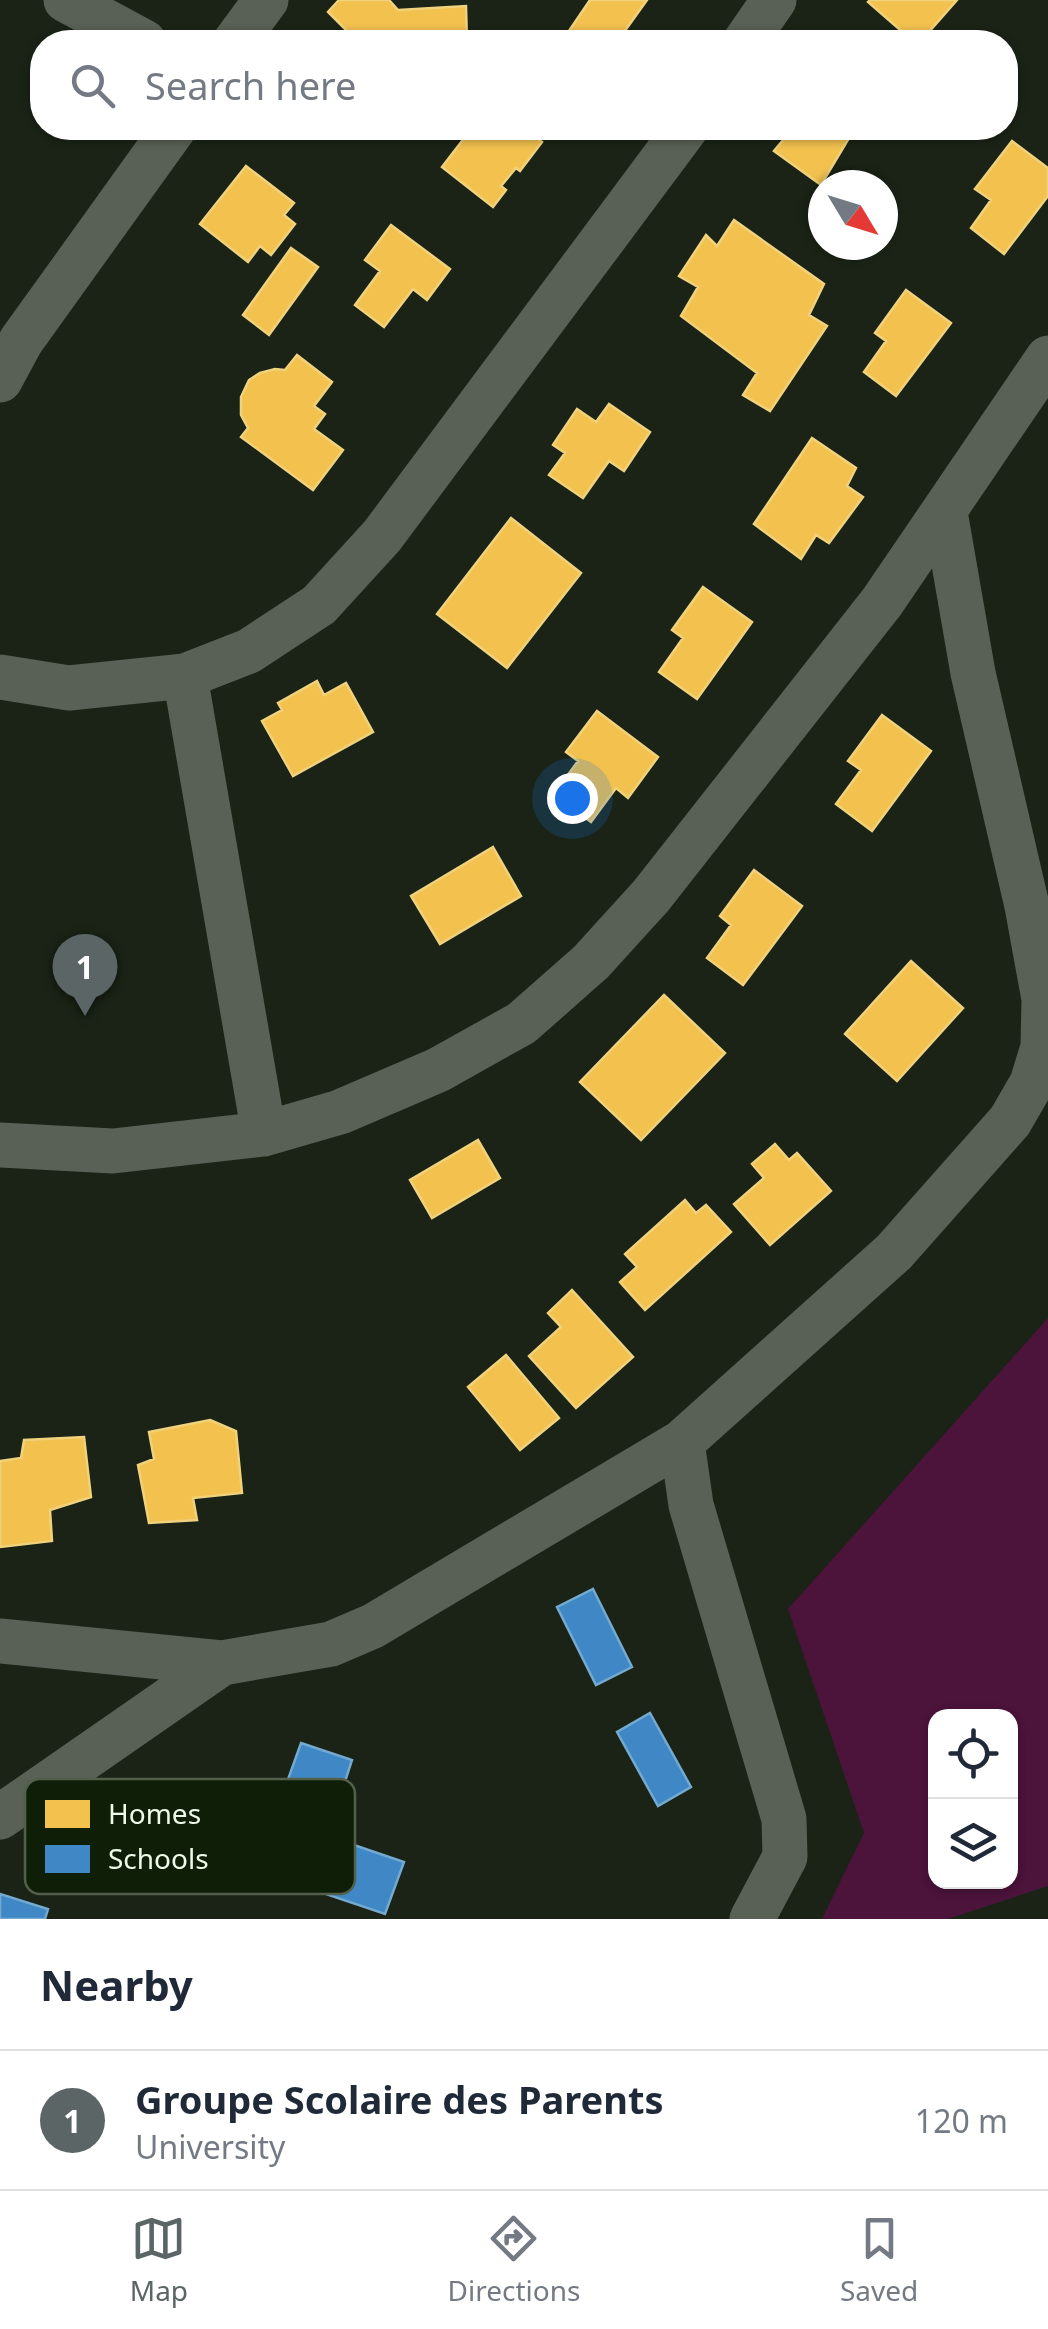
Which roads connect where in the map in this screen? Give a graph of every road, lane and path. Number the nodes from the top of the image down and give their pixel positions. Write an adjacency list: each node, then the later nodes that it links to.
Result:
1 (66, 0): 4 (street)
2 (266, 0): 5 (street)
3 (774, 0): 6 (street)
4 (122, 30)
5 (244, 30)
6 (753, 30)
7 (165, 140): 9 (street)
8 (677, 140): 12 (street)
9 (7, 350)
10 (1048, 358): 11 (street)
11 (945, 512): 14 (street); 16 (street)
12 (185, 676): 13 (street); 14 (street)
13 (0, 678)
14 (264, 1134): 15 (street)
15 (0, 1146)
16 (682, 1442): 18 (street); 22 (street)
17 (0, 1641): 18 (street)
18 (222, 1662): 19 (street)
19 (56, 1779)
20 (25, 1800): 21 (street)
21 (0, 1818)
22 (752, 1919)

